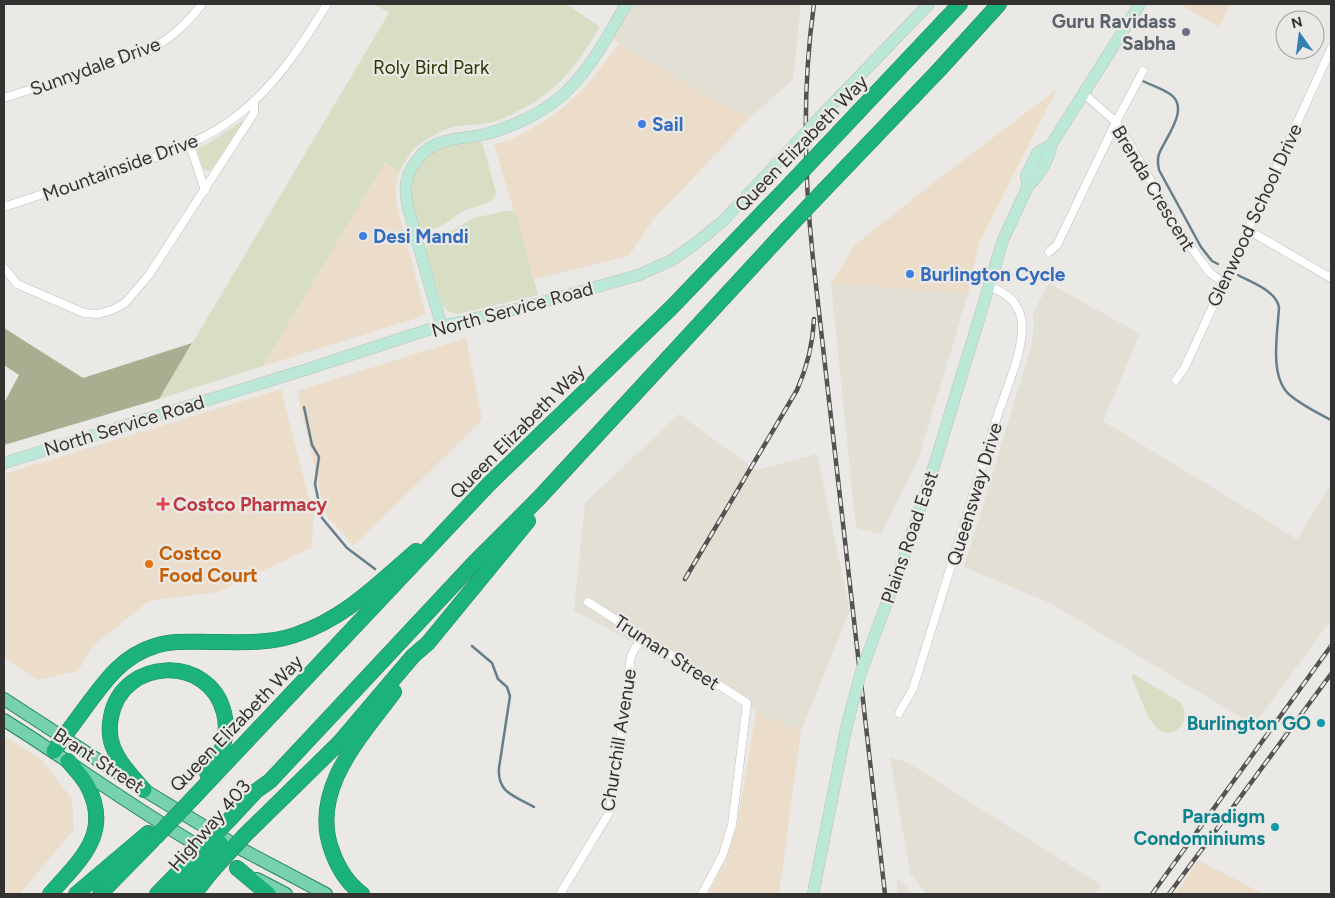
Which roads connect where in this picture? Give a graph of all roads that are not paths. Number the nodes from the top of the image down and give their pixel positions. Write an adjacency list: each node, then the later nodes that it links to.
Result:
1 (202, 4): 11 (street, Sunnydale Drive)
2 (327, 4): 12 (street, Mountainside Drive)
3 (626, 4): 23 (street)
4 (929, 4): 23 (street, North Service Road, bridge)
5 (960, 4): 26 (highway, Queen Elizabeth Way, bridge)
6 (999, 4): 27 (highway, bridge)
7 (1140, 4): 10 (street)
8 (1331, 49): 17 (street, Glenwood School Drive)
9 (1143, 71): 13 (street)
10 (1084, 94): 13 (street, Brenda Crescent); 22 (street, Plains Road East)
11 (4, 98)
12 (254, 101): 14 (street, Mountainside Drive); 15 (street)
13 (1116, 122): 18 (street); 21 (street, Brenda Crescent)
14 (190, 145): 15 (street); 16 (street, Mountainside Drive)
15 (205, 190): 19 (street)
16 (4, 207)
17 (1248, 230): 20 (street); 21 (street, Glenwood School Drive)
18 (1049, 252)
19 (4, 268)
20 (1331, 278)
21 (1223, 282): 24 (street, Glenwood School Drive)
22 (988, 285): 32 (street, Queensway Drive); 57 (street, Plains Road East, bridge)
23 (442, 328): 25 (street, North Service Road)
24 (1176, 380)
25 (4, 463)
26 (489, 484): 34 (highway); 38 (highway, Queen Elizabeth Way)
27 (539, 498): 30 (highway); 39 (highway)
28 (588, 602): 29 (street, Truman Street)
29 (644, 638): 55 (street, Churchill Avenue); 56 (street, Truman Street)
30 (428, 643): 39 (highway); 54 (highway)
31 (4, 699): 34 (main road, Brant Street)
32 (899, 713)
33 (4, 720): 35 (main road, Brant Street)
34 (64, 737): 35 (highway); 37 (main road, Brant Street)
35 (54, 751): 36 (main road, Brant Street)
36 (68, 761): 42 (main road, Brant Street); 44 (highway)
37 (144, 790): 38 (highway); 53 (main road, Brant Street)
38 (189, 798): 40 (highway, Queen Elizabeth Way, bridge)
39 (236, 827): 41 (highway, bridge); 41 (highway, bridge)
40 (151, 835): 43 (highway, Queen Elizabeth Way); 45 (highway)
41 (201, 865): 48 (highway); 49 (highway, Highway 403); 50 (highway)
42 (237, 868): 51 (highway); 52 (main road, Brant Street)
43 (124, 869): 46 (highway); 47 (highway, Queen Elizabeth Way)
44 (50, 894)
45 (76, 894)
46 (100, 894)
47 (114, 894)
48 (157, 894)
49 (176, 894)
50 (194, 894)
51 (268, 894)
52 (286, 894)
53 (326, 894)
54 (362, 894)
55 (560, 894)
56 (702, 894)
57 (812, 894)

